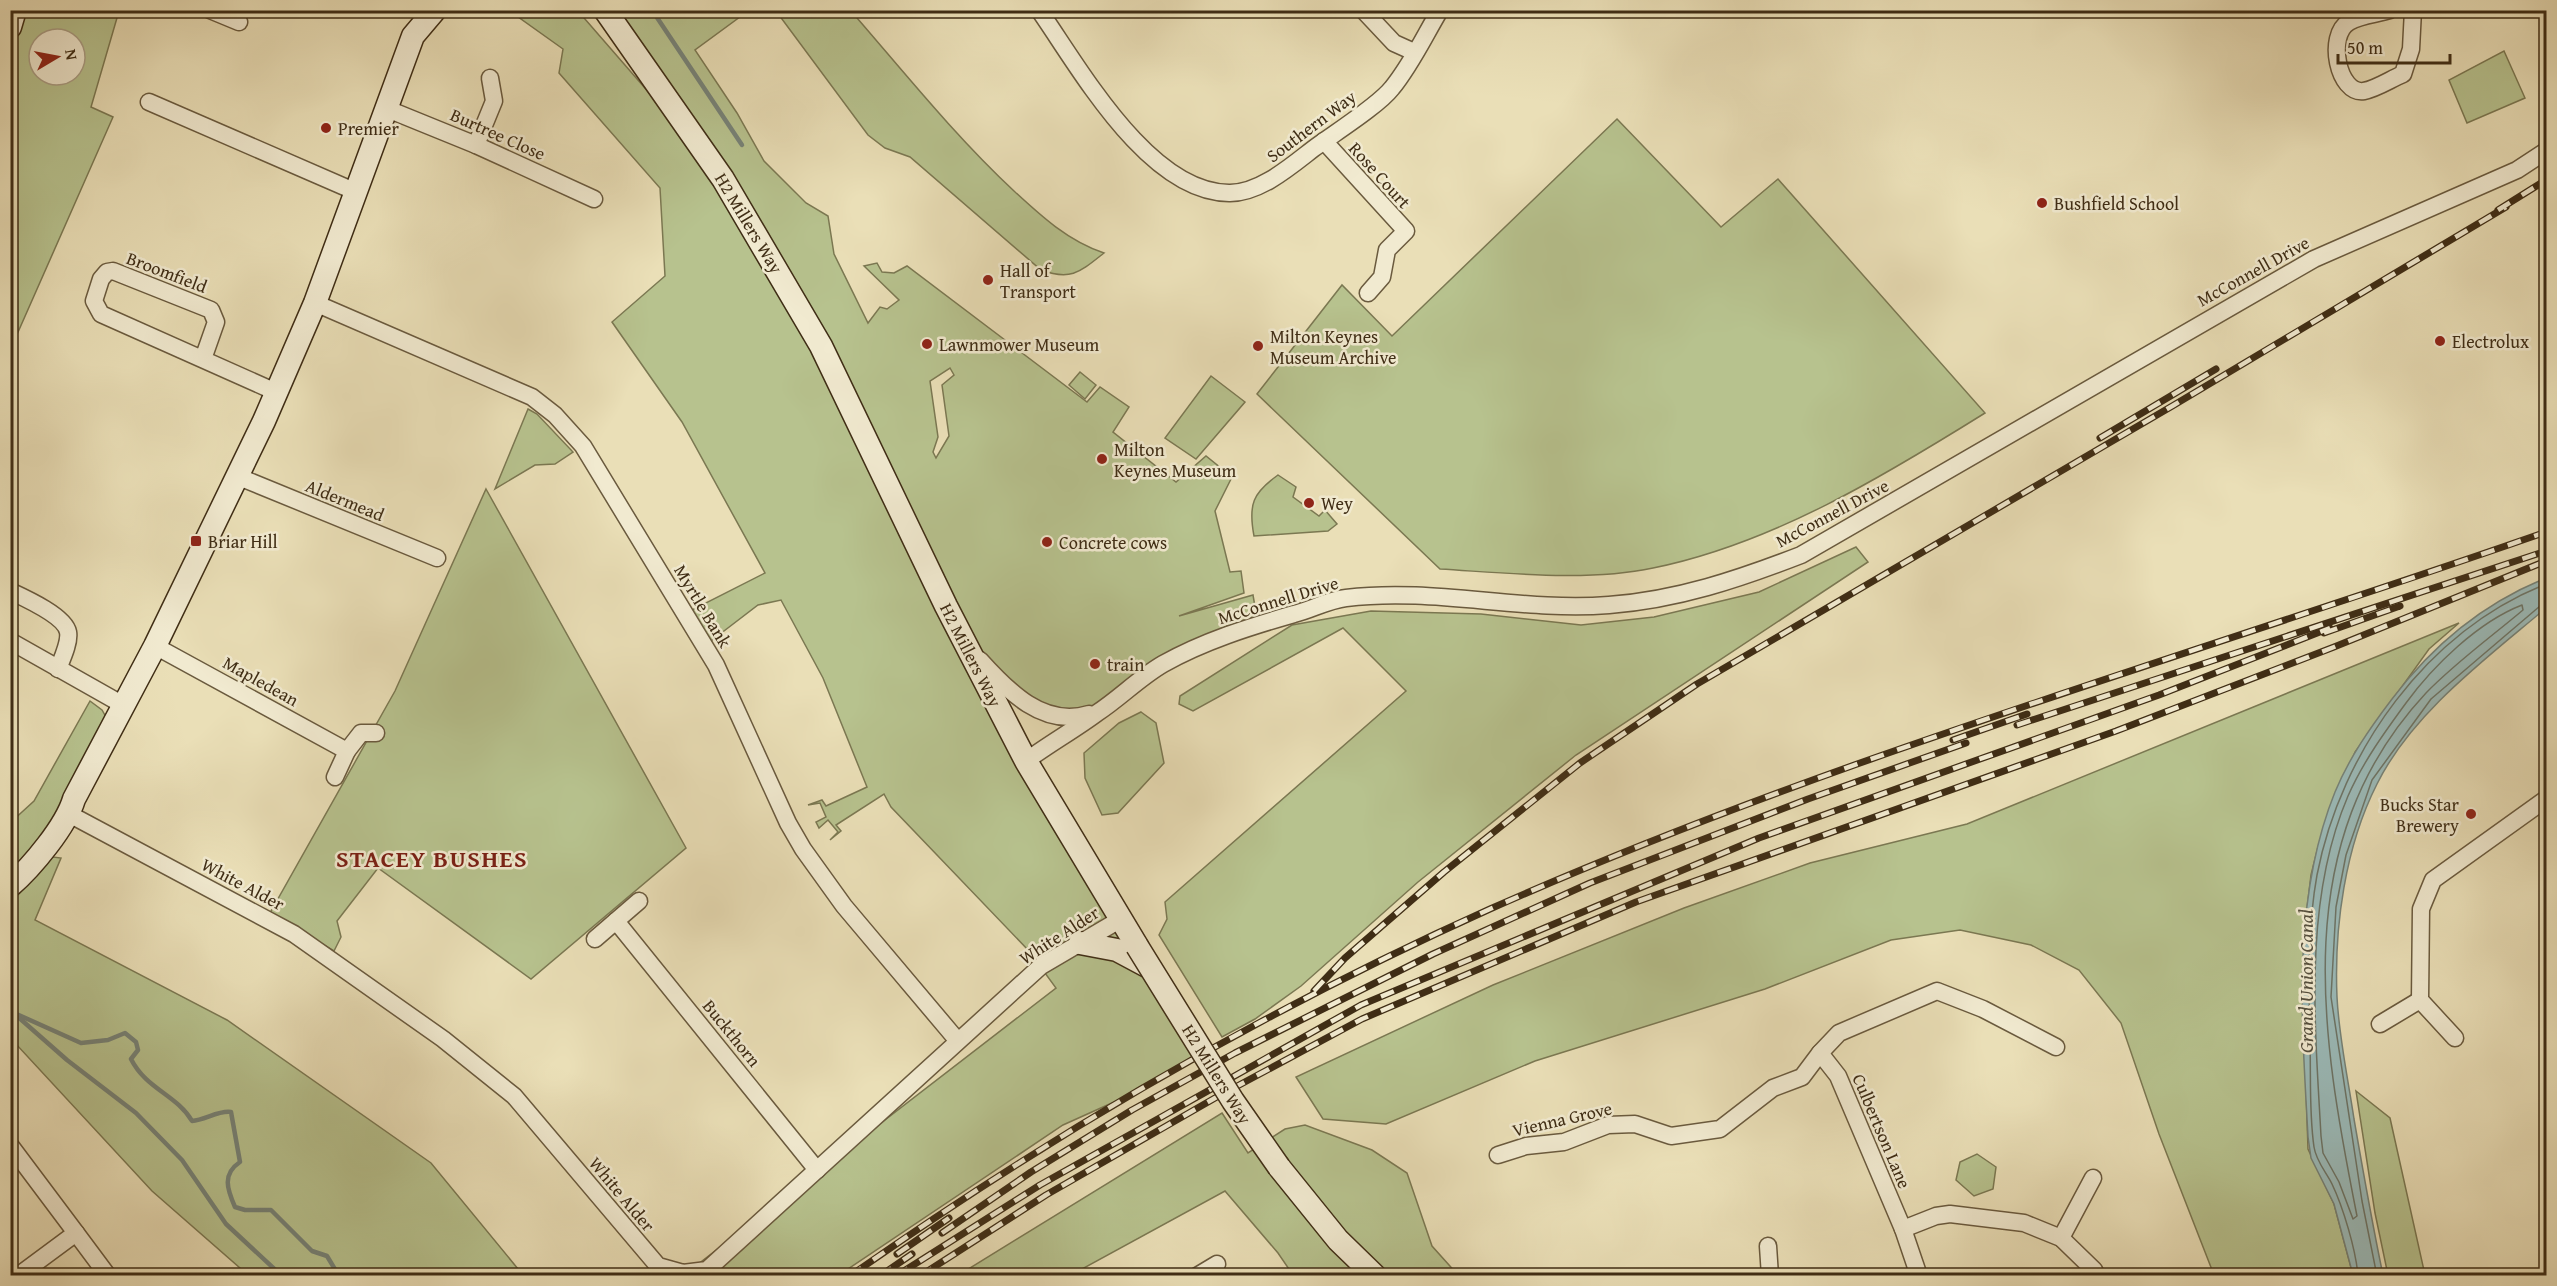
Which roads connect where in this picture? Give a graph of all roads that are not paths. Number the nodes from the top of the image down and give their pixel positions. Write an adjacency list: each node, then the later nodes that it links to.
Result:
1 (15, 10): 11 (street)
2 (210, 10): 10 (street)
3 (435, 10): 15 (street)
4 (606, 10): 30 (street, H2 Millers Way)
5 (1039, 10): 16 (street, Southern Way)
6 (1363, 10): 12 (street)
7 (1440, 10): 12 (street, Southern Way)
8 (2390, 10): 9 (street)
9 (2413, 10)
10 (239, 22)
11 (10, 27)
12 (1414, 52): 16 (street, Southern Way)
13 (490, 78): 17 (street)
14 (148, 102): 19 (street)
15 (385, 108): 17 (street, Burtree Close); 19 (street)
16 (1324, 141): 21 (street, Rose Court)
17 (476, 145): 20 (street, Burtree Close)
18 (2547, 151): 33 (street, McConnell Drive)
19 (354, 191): 22 (street)
20 (594, 199)
21 (1368, 293)
22 (315, 303): 24 (street); 50 (street, Myrtle Bank)
23 (203, 359): 23 (street, Broomfield); 24 (street, Broomfield)
24 (276, 392): 25 (street)
25 (239, 477): 26 (street, Aldermead); 29 (street)
26 (437, 558)
27 (10, 591): 31 (street)
28 (10, 641): 31 (street)
29 (155, 646): 32 (street); 35 (street, Mapledean)
30 (967, 646): 33 (street); 36 (street, H2 Millers Way)
31 (58, 669): 32 (street)
32 (125, 706): 39 (street)
33 (1101, 711): 36 (street, McConnell Drive)
34 (376, 734): 35 (street)
35 (347, 751): 37 (street)
36 (1026, 761): 42 (street, H2 Millers Way)
37 (335, 777)
38 (2547, 800): 47 (street)
39 (69, 814): 40 (street); 55 (street, White Alder)
40 (10, 886)
41 (639, 901): 43 (street)
42 (1121, 919): 45 (street, White Alder); 46 (street, H2 Millers Way, bridge)
43 (616, 921): 44 (street); 55 (street, Buckthorn)
44 (596, 939)
45 (1080, 943): 46 (street); 50 (street, White Alder)
46 (1151, 969): 65 (street, H2 Millers Way, bridge)
47 (2420, 1000): 48 (street); 49 (street)
48 (2380, 1024)
49 (2455, 1038)
50 (957, 1040): 55 (street, White Alder)
51 (2056, 1047): 52 (street)
52 (1820, 1053): 54 (street, Vienna Grove); 57 (street, Culbertson Lane)
53 (10, 1145): 58 (street)
54 (1498, 1155)
55 (817, 1170)
56 (2093, 1178): 59 (street)
57 (1903, 1229): 59 (street); 67 (street, Culbertson Lane)
58 (76, 1233): 62 (street); 63 (street)
59 (2061, 1238): 68 (street)
60 (1768, 1246): 66 (street)
61 (1217, 1264): 64 (street)
62 (18, 1275)
63 (108, 1275)
64 (1197, 1275)
65 (1376, 1275)
66 (1770, 1275)
67 (1919, 1275)
68 (2097, 1275)

